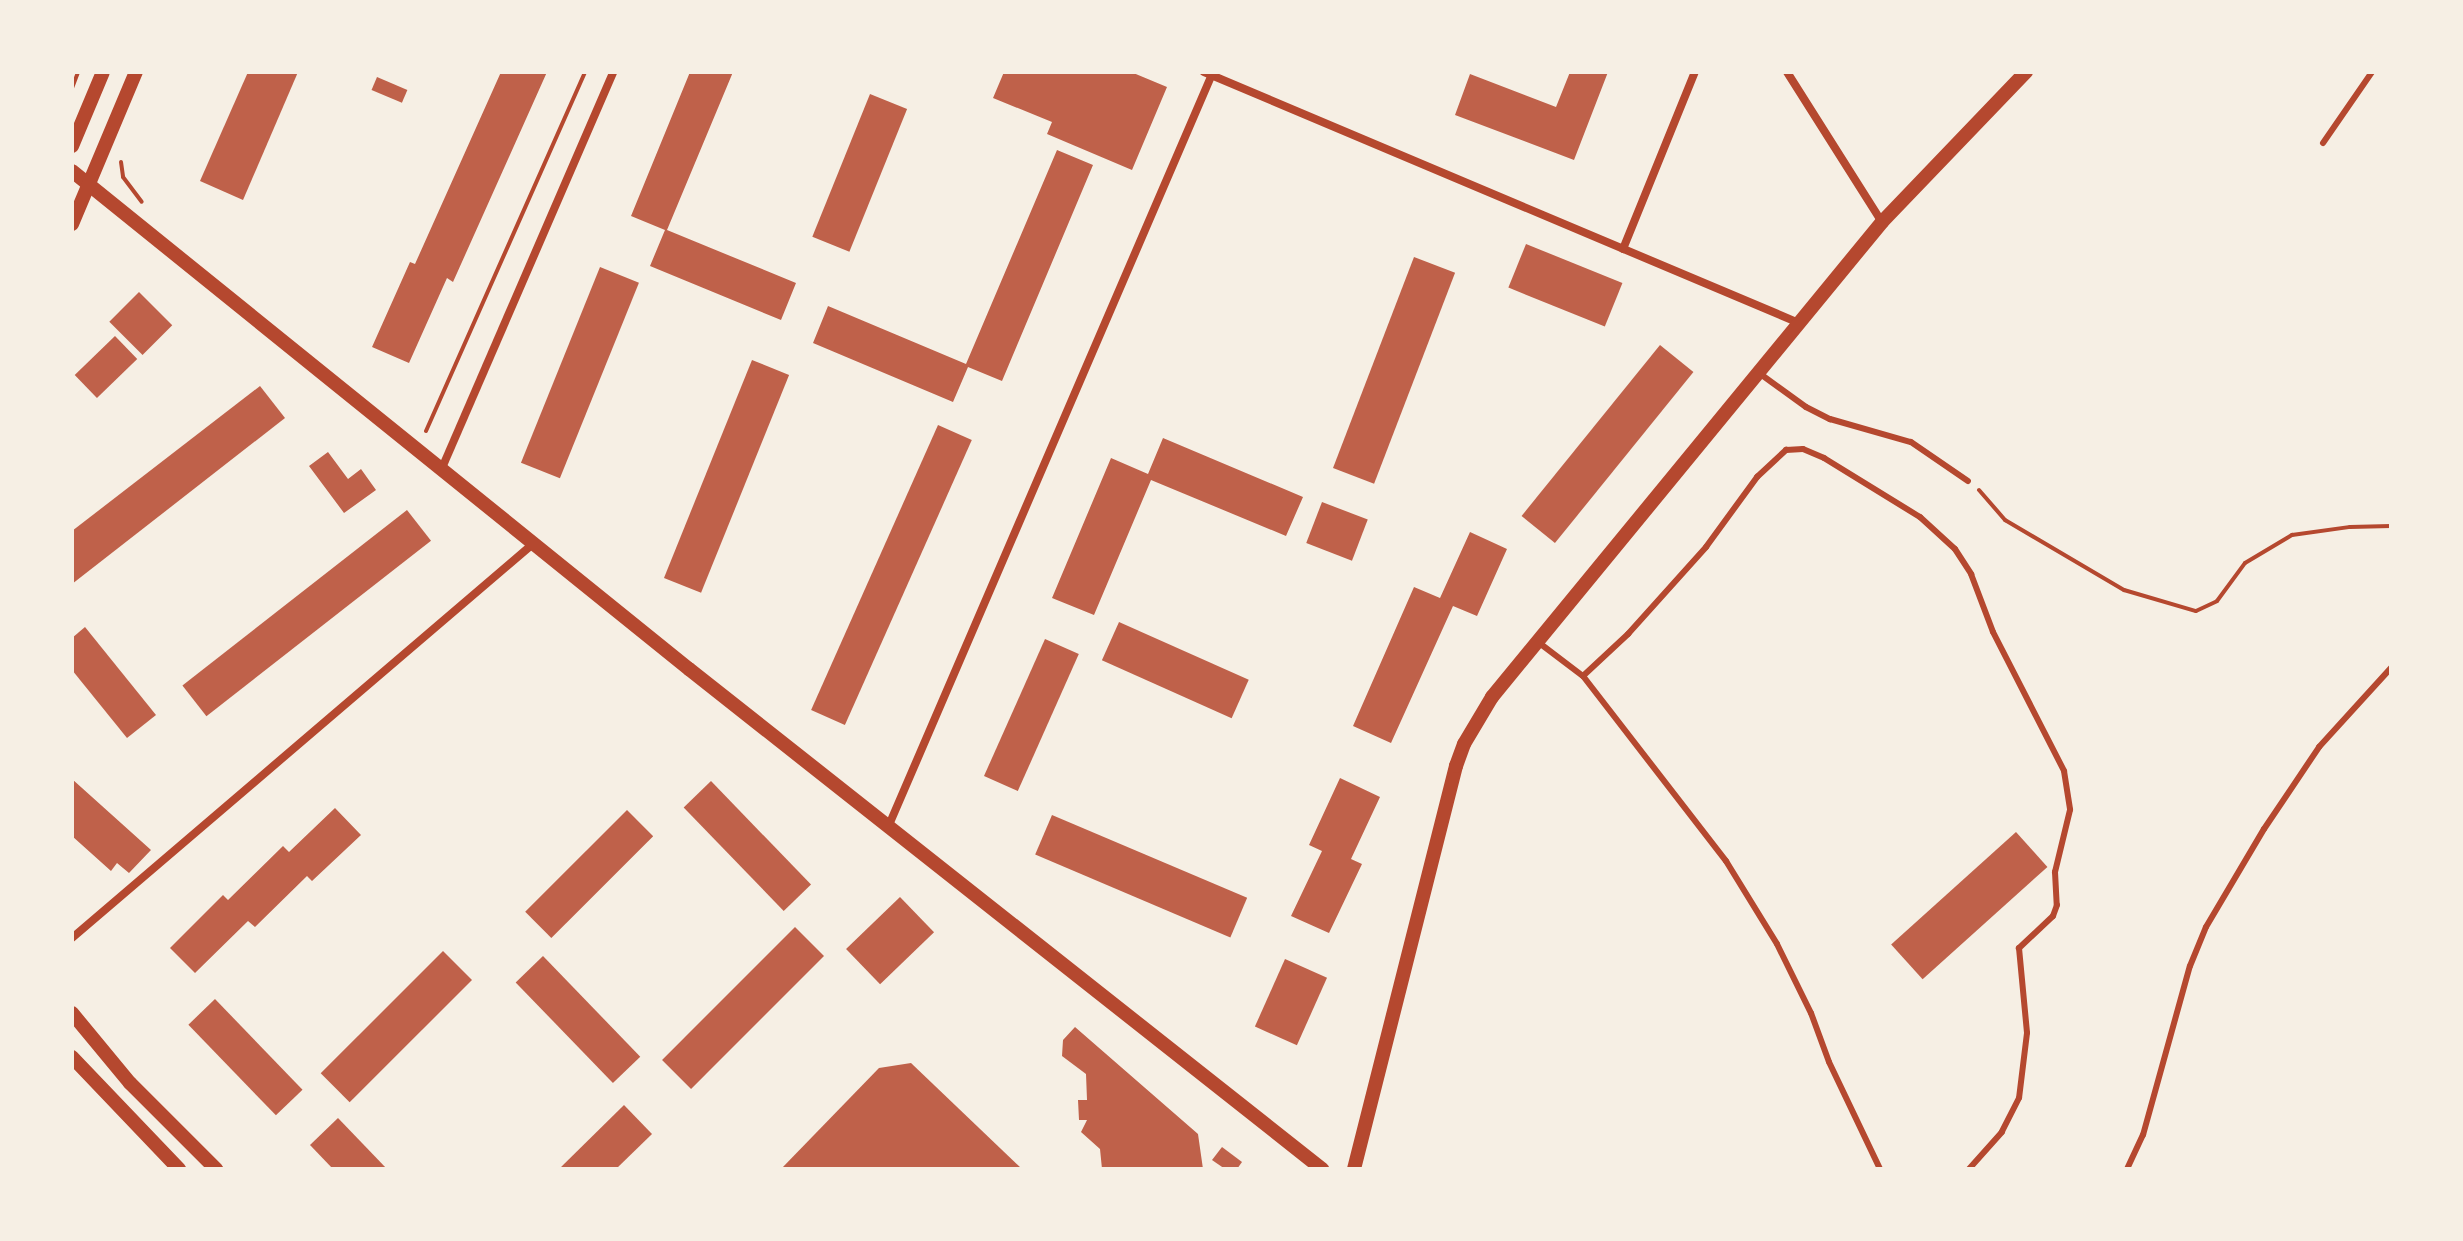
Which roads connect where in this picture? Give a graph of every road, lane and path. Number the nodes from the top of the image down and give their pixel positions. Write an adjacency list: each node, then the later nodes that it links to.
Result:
1 (78, 72): 11 (path)
2 (103, 72): 13 (street)
3 (136, 72): 16 (street)
4 (585, 72): 23 (path)
5 (613, 72): 24 (street)
6 (1695, 72): 20 (street)
7 (1787, 72): 18 (street)
8 (2026, 72): 18 (street)
9 (2372, 72): 12 (lane)
10 (1210, 73): 20 (street); 31 (street)
11 (72, 88)
12 (2323, 143)
13 (72, 146)
14 (125, 152): 17 (path)
15 (72, 171): 16 (street)
16 (89, 183): 19 (street); 24 (street)
17 (143, 203)
18 (1882, 222): 21 (street)
19 (72, 224)
20 (1623, 249): 21 (street)
21 (1799, 323): 22 (street)
22 (1759, 373): 25 (lane); 28 (street)
23 (423, 437)
24 (442, 468): 27 (street)
25 (1968, 481): 26 (path)
26 (2391, 526)
27 (535, 542): 31 (street); 32 (street)
28 (1538, 642): 30 (lane); 38 (street)
29 (2391, 668): 41 (lane)
30 (1583, 676): 39 (lane); 40 (lane)
31 (889, 825): 37 (street)
32 (72, 938)
33 (72, 1013): 36 (street)
34 (72, 1057): 35 (street)
35 (179, 1169)
36 (216, 1169)
37 (1322, 1169)
38 (1354, 1169)
39 (1880, 1169)
40 (1969, 1169)
41 (2127, 1169)

